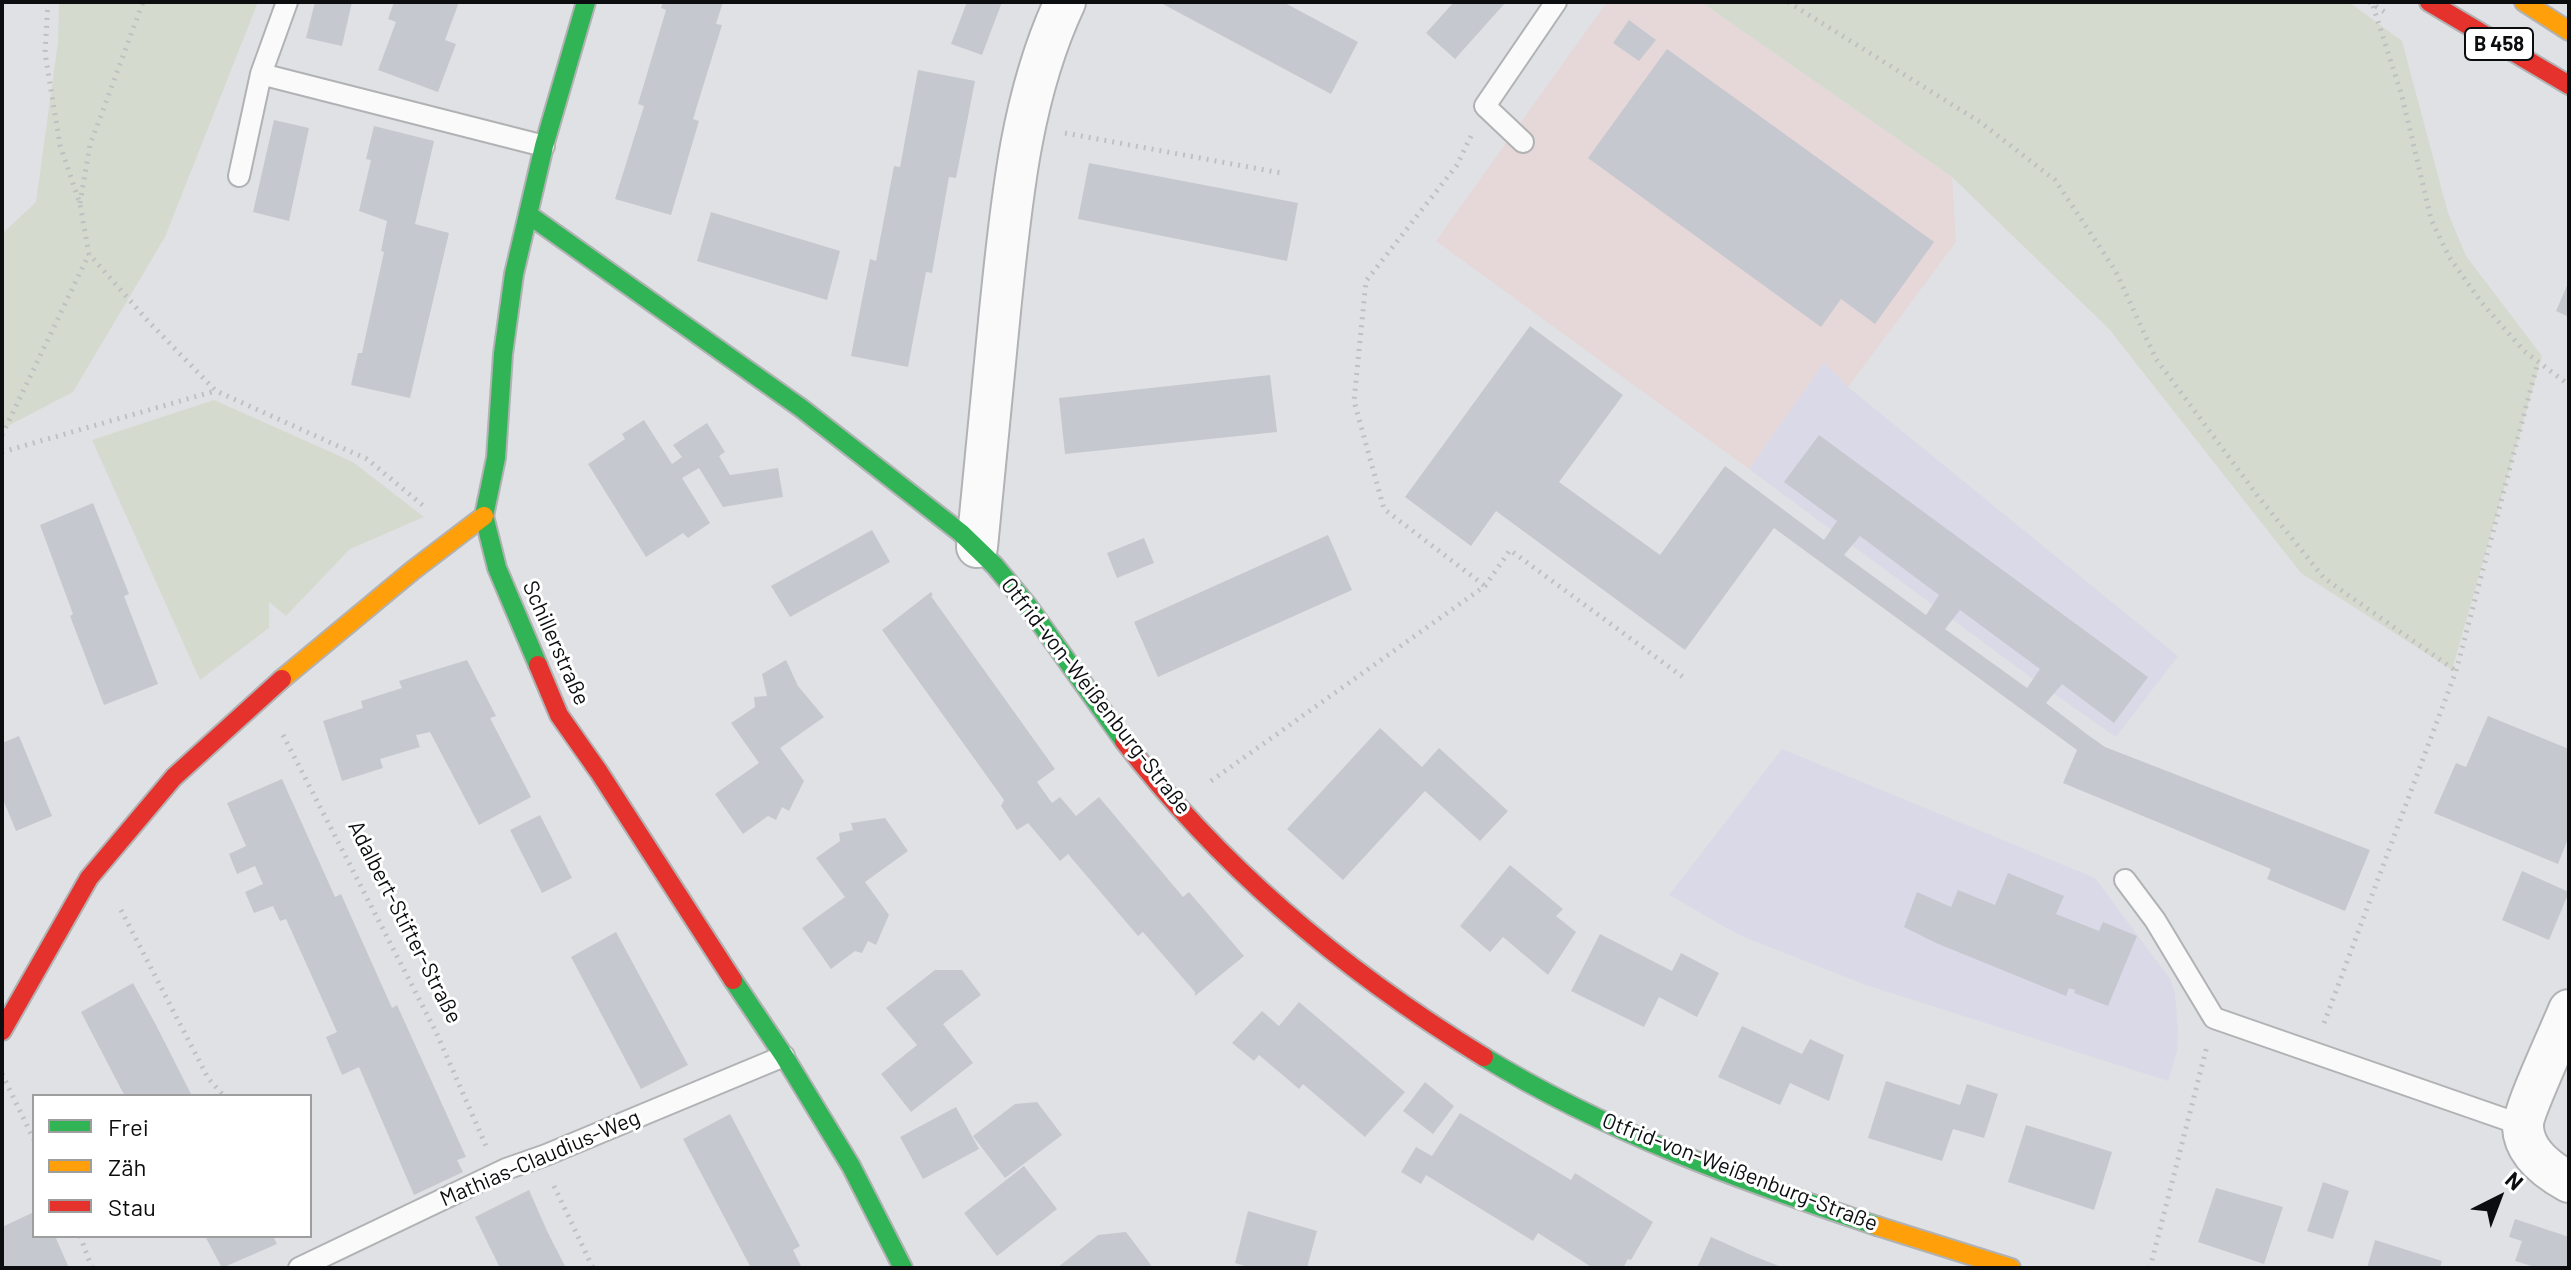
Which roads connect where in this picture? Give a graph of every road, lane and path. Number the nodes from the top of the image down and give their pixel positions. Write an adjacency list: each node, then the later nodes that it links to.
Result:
1 (48, 2): 20 (path)
2 (143, 2): 20 (path)
3 (287, 2): 12 (lane)
4 (586, 2): 17 (street, Schillerstraße)
5 (1065, 2): 15 (street)
6 (1556, 2): 14 (lane)
7 (1788, 2): 32 (path)
8 (2369, 2): 23 (path)
9 (2429, 2): 13 (street, B 458)
10 (2524, 2): 11 (street, B 458)
11 (2569, 31)
12 (261, 74): 17 (lane); 19 (lane)
13 (2569, 85)
14 (1485, 106): 16 (lane); 31 (path)
15 (1024, 125): 18 (path); 30 (street)
16 (1523, 142)
17 (544, 146): 21 (street, Schillerstraße)
18 (1281, 173)
19 (239, 176)
20 (80, 204): 22 (path)
21 (529, 215): 28 (street, Schillerstraße); 30 (street, Otfrid-von-Weißenburg-Straße)
22 (89, 254): 25 (path); 26 (path)
23 (2538, 362): 24 (path); 32 (path)
24 (2569, 385)
25 (216, 391): 27 (path); 29 (path)
26 (2, 435)
27 (2, 452)
28 (484, 516): 29 (street); 42 (street, Schillerstraße)
29 (459, 535): 34 (street)
30 (977, 547): 35 (street, Otfrid-von-Weißenburg-Straße)
31 (1485, 586): 33 (path); 35 (path)
32 (2456, 671): 41 (path)
33 (1687, 680)
34 (262, 695): 36 (street); 48 (path, Adalbert-Stifter-Straße)
35 (1178, 804): 55 (street, Otfrid-von-Weißenburg-Straße)
36 (89, 878): 40 (street); 44 (path)
37 (2125, 880): 39 (lane)
38 (2569, 1010): 45 (street)
39 (2214, 1018): 41 (lane); 56 (path)
40 (2, 1031)
41 (2312, 1054): 45 (lane)
42 (784, 1056): 47 (lane, Mathias-Claudius-Weg); 54 (street, Schillerstraße)
43 (2, 1073): 46 (path)
44 (222, 1094)
45 (2522, 1125): 49 (street)
46 (32, 1136)
47 (546, 1155): 48 (lane, Mathias-Claudius-Weg); 53 (path)
48 (506, 1169): 52 (lane, Mathias-Claudius-Weg)
49 (2569, 1182)
50 (81, 1238): 51 (path)
51 (92, 1268)
52 (299, 1268)
53 (593, 1268)
54 (903, 1268)
55 (2011, 1268)
56 (2150, 1268)

